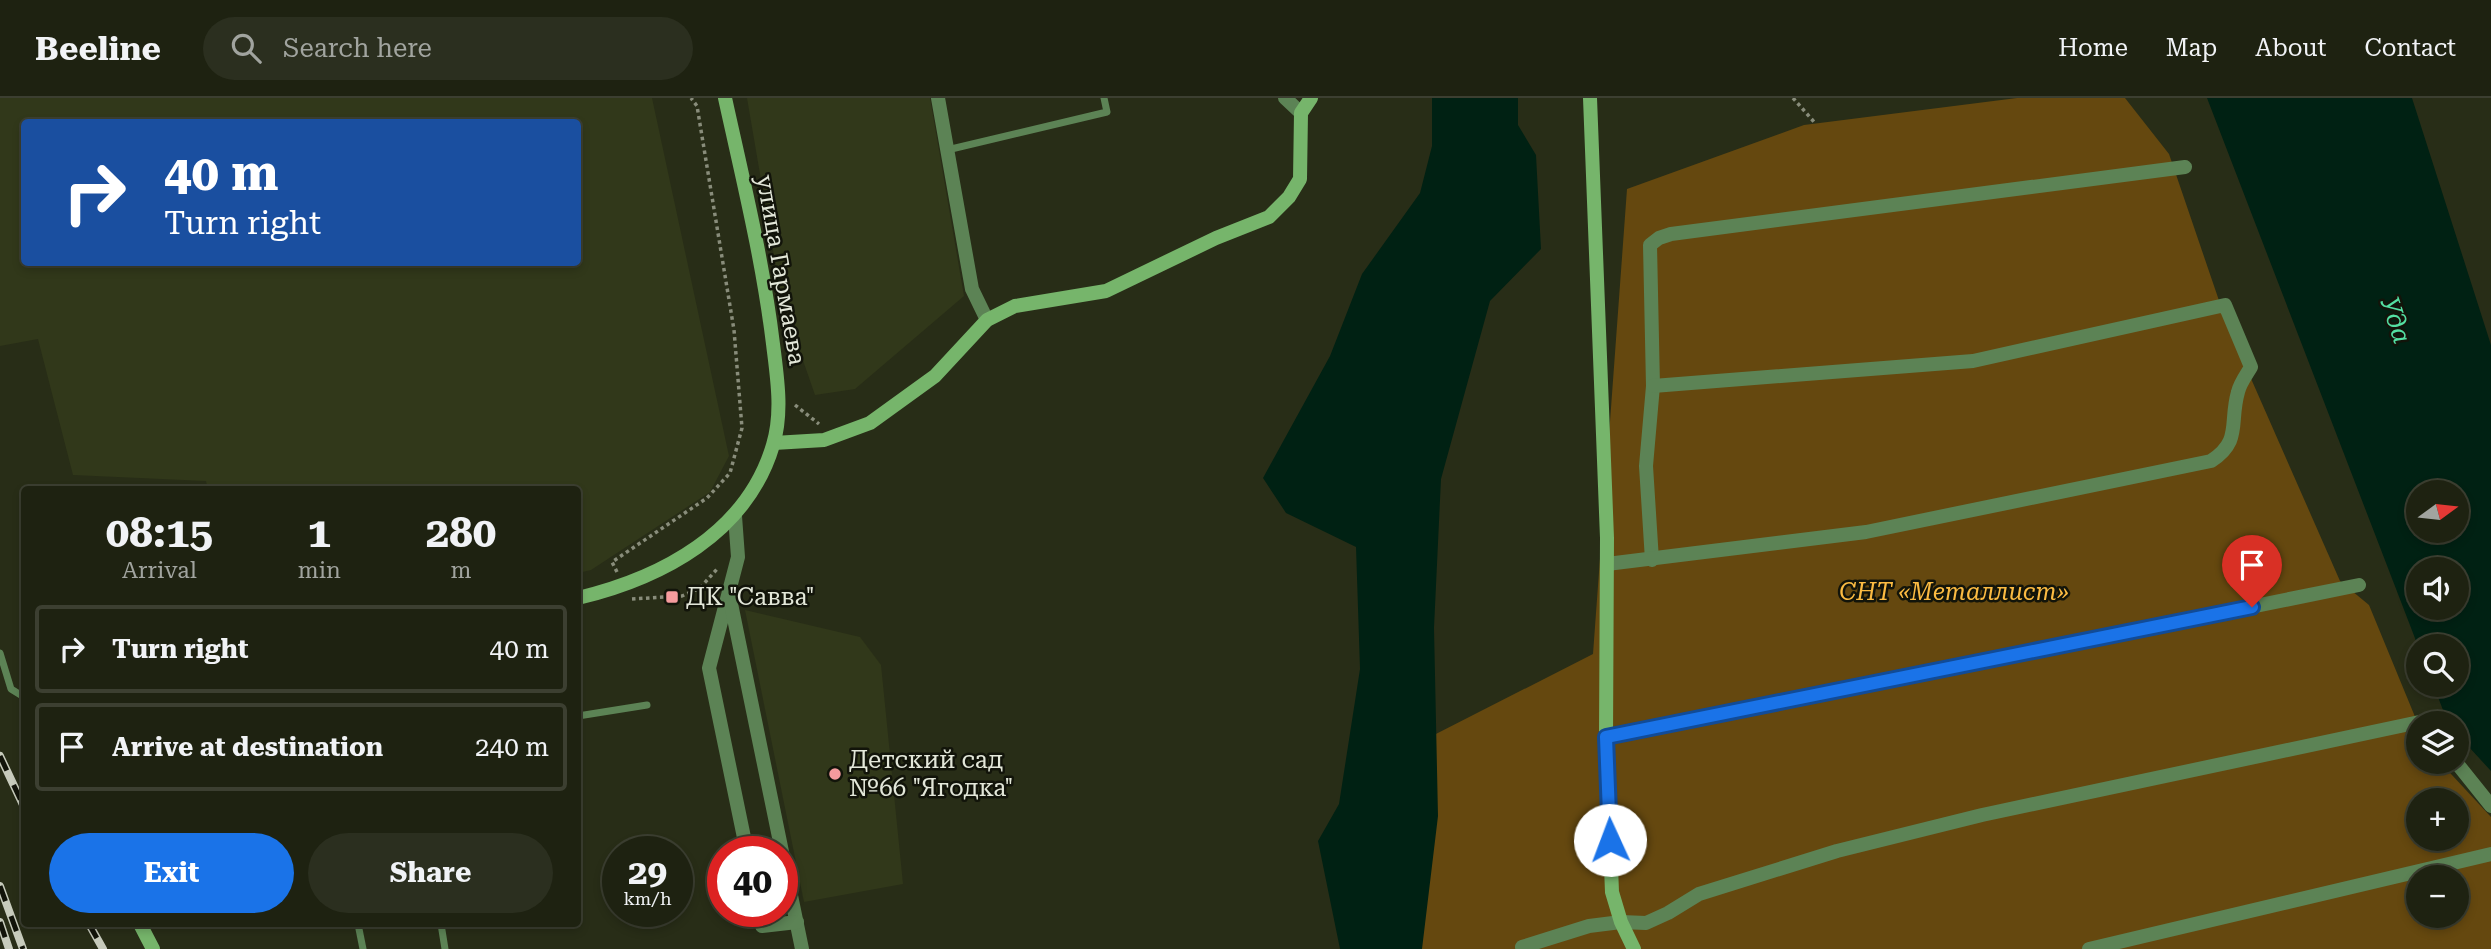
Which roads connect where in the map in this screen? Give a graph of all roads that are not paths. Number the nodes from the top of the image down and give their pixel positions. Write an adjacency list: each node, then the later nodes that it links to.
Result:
1 (725, 98): 12 (street, улица Гармаева)
2 (937, 98): 8 (street)
3 (1104, 98): 8 (lane)
4 (1285, 98): 7 (street)
5 (1311, 98): 7 (street)
6 (1590, 98): 15 (street)
7 (1301, 113): 10 (street)
8 (947, 150): 10 (street)
9 (2185, 167): 11 (street)
10 (987, 320): 12 (street)
11 (1653, 386): 14 (street); 14 (street)
12 (774, 443): 13 (street, улица Гармаева)
13 (735, 516): 17 (street); 18 (street, улица Гармаева)
14 (1652, 560): 15 (street)
15 (1607, 564): 24 (street)
16 (2359, 585): 24 (street)
17 (729, 594): 27 (street); 28 (street)
18 (581, 597)
19 (0, 653): 20 (lane)
20 (21, 695)
21 (648, 705): 22 (lane)
22 (581, 716)
23 (2406, 725): 30 (street)
24 (1606, 737): 30 (street)
25 (2465, 774): 26 (street)
26 (2491, 806)
27 (744, 836)
28 (779, 836)
29 (2491, 853): 41 (street)
30 (1621, 922): 35 (street); 40 (street)
31 (142, 927): 36 (street)
32 (359, 927): 37 (lane)
33 (441, 927): 38 (lane)
34 (798, 927): 39 (street)
35 (1522, 947)
36 (153, 949)
37 (363, 949)
38 (445, 949)
39 (802, 949)
40 (1634, 949)
41 (2089, 949)

